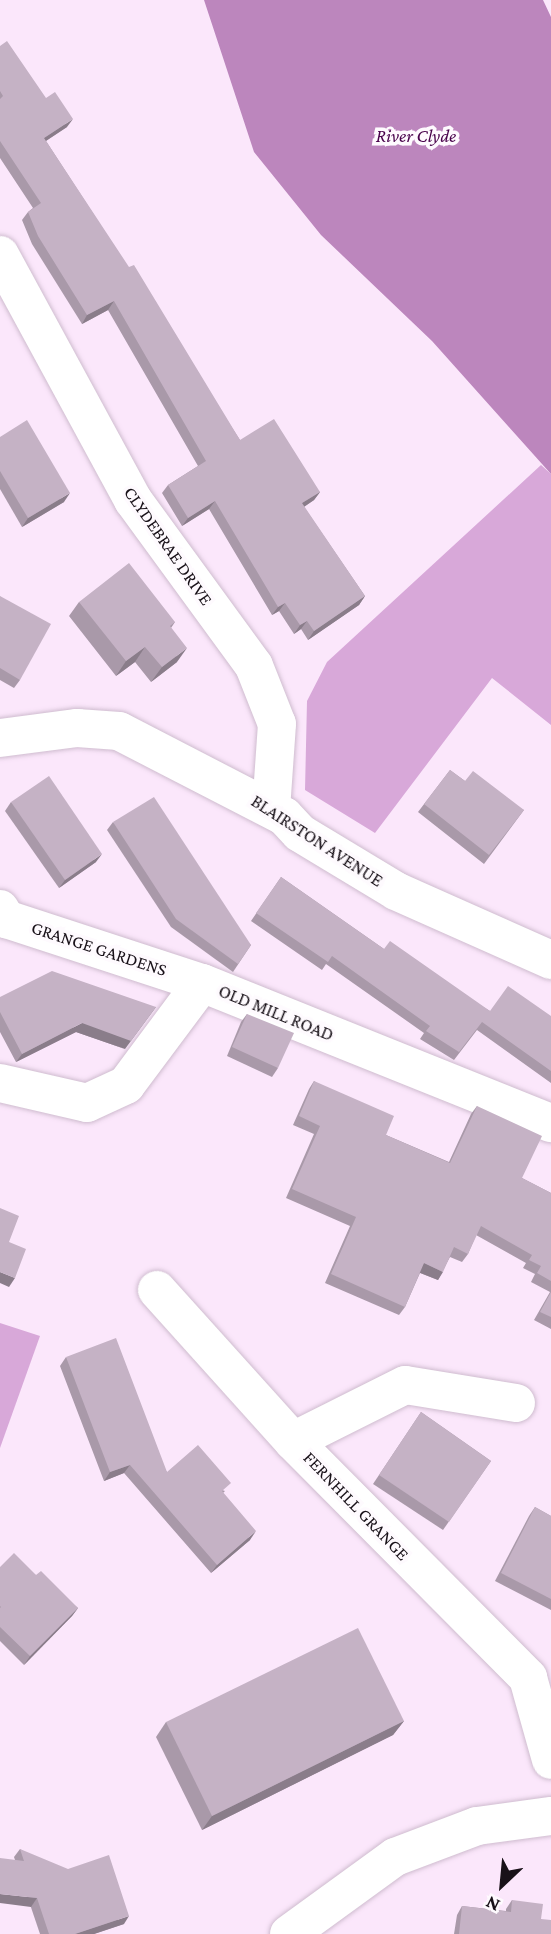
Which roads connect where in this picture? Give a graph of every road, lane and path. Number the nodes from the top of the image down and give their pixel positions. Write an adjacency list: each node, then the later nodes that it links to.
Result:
1 (0, 255): 3 (street, CLYDEBRAE DRIVE)
2 (0, 738): 3 (street, BLAIRSTON AVENUE)
3 (271, 809): 5 (street, BLAIRSTON AVENUE)
4 (0, 909): 6 (street, GRANGE GARDENS)
5 (551, 960)
6 (202, 983): 7 (street, OLD MILL ROAD); 8 (street, OLD MILL ROAD)
7 (0, 1083)
8 (551, 1123)
9 (157, 1290): 11 (street)
10 (516, 1403): 11 (street, FERNHILL GRANGE)
11 (293, 1441): 12 (street, FERNHILL GRANGE)
12 (551, 1760)
13 (551, 1816): 14 (street)
14 (289, 1934)

